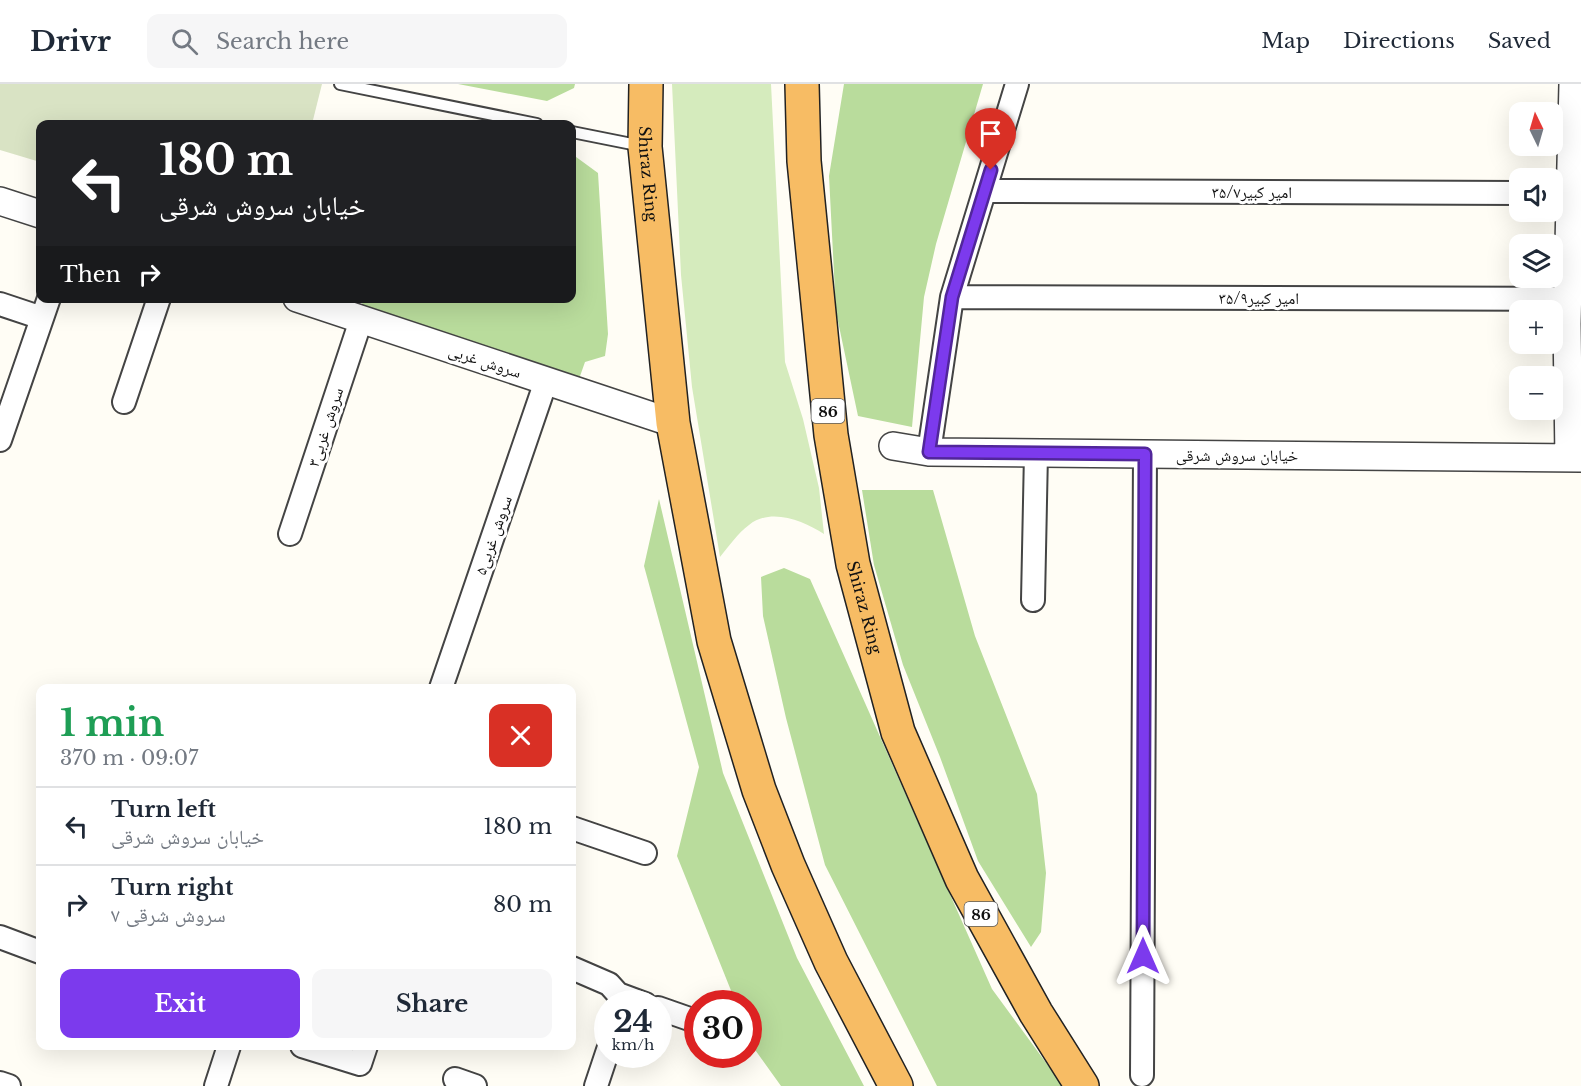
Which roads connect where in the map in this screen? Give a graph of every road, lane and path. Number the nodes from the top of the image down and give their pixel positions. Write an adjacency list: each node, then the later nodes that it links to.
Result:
1 (340, 84): 8 (lane)
2 (635, 84): 10 (highway)
3 (646, 84): 10 (highway, Shiraz Ring)
4 (802, 84): 11 (highway, Shiraz Ring / 86)
5 (816, 84): 11 (highway)
6 (1017, 84): 13 (street)
7 (1573, 84): 12 (street)
8 (517, 120)
9 (576, 133): 10 (lane)
10 (645, 147): 27 (highway, Shiraz Ring)
11 (804, 160): 53 (highway, Shiraz Ring / 86)
12 (1563, 175)
13 (985, 191): 14 (street, امیر کبیر۳۵/۷); 18 (street)
14 (1509, 193)
15 (0, 201): 16 (street)
16 (36, 213)
17 (1563, 222): 19 (street)
18 (952, 297): 19 (street, امیر کبیر۳۵/۹); 30 (street)
19 (1567, 299): 33 (street)
20 (157, 303): 26 (street)
21 (312, 303): 24 (street, سروش غربی)
22 (0, 304): 23 (street)
23 (46, 308): 28 (street)
24 (361, 320): 25 (street, سروش غربی); 34 (street, سروش غربی۳)
25 (546, 381): 27 (street, سروش غربی); 36 (street, سروش غربی۵)
26 (124, 402)
27 (673, 423): 52 (highway, Shiraz Ring)
28 (1, 434)
29 (893, 446): 30 (street, خیابان سروش شرقی)
30 (929, 452): 31 (street, خیابان سروش شرقی)
31 (1036, 453): 32 (street, خیابان سروش شرقی); 35 (street)
32 (1145, 454): 33 (street, خیابان سروش شرقی); 47 (street)
33 (1575, 458)
34 (290, 534)
35 (1033, 600)
36 (442, 684)
37 (576, 829): 38 (street)
38 (645, 853)
39 (0, 937): 40 (street)
40 (36, 950)
41 (576, 970): 42 (street)
42 (613, 990)
43 (228, 1050): 50 (street)
44 (330, 1050): 45 (street)
45 (363, 1055)
46 (602, 1068): 51 (street)
47 (1142, 1075)
48 (0, 1083): 49 (street)
49 (9, 1086)
50 (216, 1086)
51 (597, 1086)
52 (896, 1086)
53 (1082, 1086)

